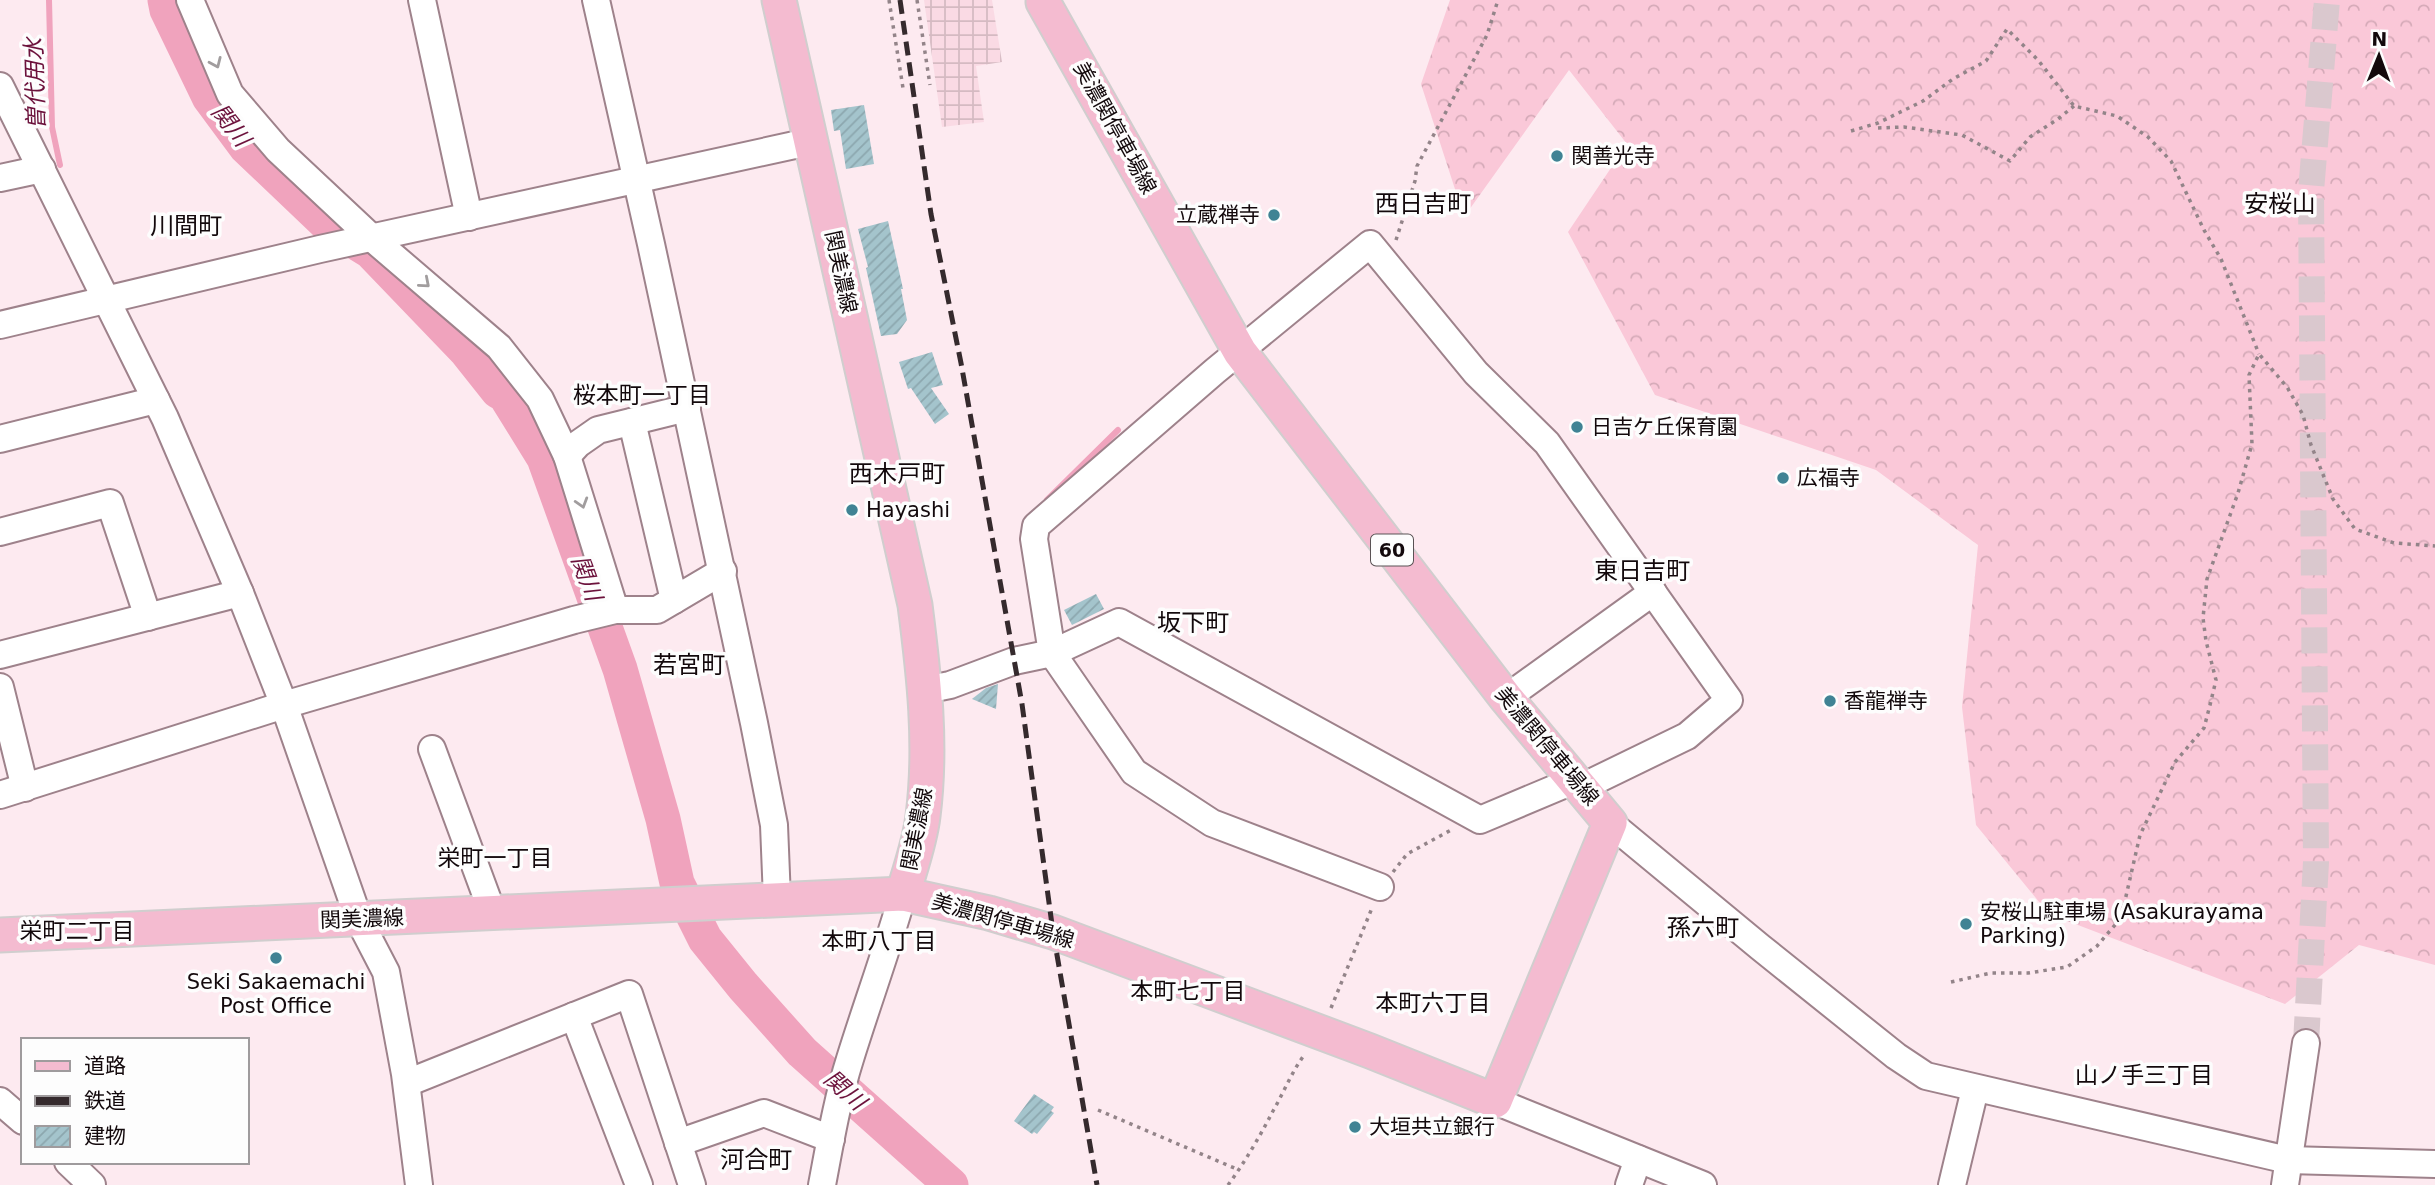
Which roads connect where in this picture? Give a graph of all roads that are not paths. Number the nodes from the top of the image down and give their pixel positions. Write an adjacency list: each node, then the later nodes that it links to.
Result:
1 (190, 0): 12 (street, one-way to 12)
2 (422, 0): 11 (street)
3 (596, 0): 10 (street)
4 (779, 0): 7 (main road, 関美濃線)
5 (1043, 1): 15 (main road, 美濃関停車場線 / 60)
6 (0, 86): 8 (street)
7 (813, 141): 10 (street); 31 (main road, 関美濃線)
8 (42, 169): 9 (street); 13 (street)
9 (0, 178)
10 (637, 181): 11 (street); 17 (street)
11 (469, 217): 12 (street)
12 (372, 239): 13 (street); 20 (street, one-way to 20)
13 (106, 299): 14 (street); 16 (street)
14 (0, 325)
15 (1240, 352): 23 (street); 28 (street); 32 (main road, 美濃関停車場線 / 60)
16 (156, 400): 19 (street); 24 (street)
17 (687, 408): 18 (street); 22 (street)
18 (632, 422): 20 (street); 25 (street)
19 (0, 439)
20 (567, 456): 26 (street, one-way to 26)
21 (0, 532): 27 (street)
22 (723, 570): 25 (street); 41 (street)
23 (1653, 592): 32 (street); 35 (street)
24 (240, 593): 27 (street); 33 (street)
25 (674, 600): 26 (street)
26 (615, 610): 33 (street)
27 (148, 617): 29 (street)
28 (1052, 653): 31 (street); 35 (street); 39 (street)
29 (0, 655)
30 (0, 687): 36 (street)
31 (925, 690): 40 (main road, 関美濃線)
32 (1506, 698): 35 (main road, 美濃関停車場線 / 60)
33 (284, 705): 36 (street); 43 (street)
34 (432, 749): 42 (street)
35 (1578, 784): 38 (main road, 美濃関停車場線 / 60)
36 (26, 788): 37 (street)
37 (0, 795)
38 (1610, 823): 48 (street); 50 (main road, 美濃関停車場線)
39 (1380, 887)
40 (903, 894): 41 (main road, 関美濃線); 50 (main road, 美濃関停車場線); 52 (street)
41 (777, 900): 42 (main road, 関美濃線)
42 (493, 914): 43 (main road, 関美濃線)
43 (359, 920): 44 (main road, 関美濃線); 47 (street)
44 (0, 934)
45 (574, 1016): 47 (street); 53 (street); 60 (street)
46 (2306, 1043): 57 (street)
47 (407, 1083): 59 (street)
48 (1975, 1088): 57 (street); 65 (street)
49 (0, 1101): 51 (street)
50 (1495, 1101): 54 (street)
51 (21, 1119)
52 (831, 1139): 53 (street); 62 (street)
53 (678, 1143): 61 (street)
54 (1639, 1159): 63 (street); 64 (street)
55 (70, 1164): 58 (street)
56 (2435, 1164): 57 (street)
57 (2286, 1173)
58 (92, 1185)
59 (419, 1185)
60 (639, 1185)
61 (692, 1185)
62 (822, 1185)
63 (1629, 1185)
64 (1703, 1185)
65 (1952, 1185)

